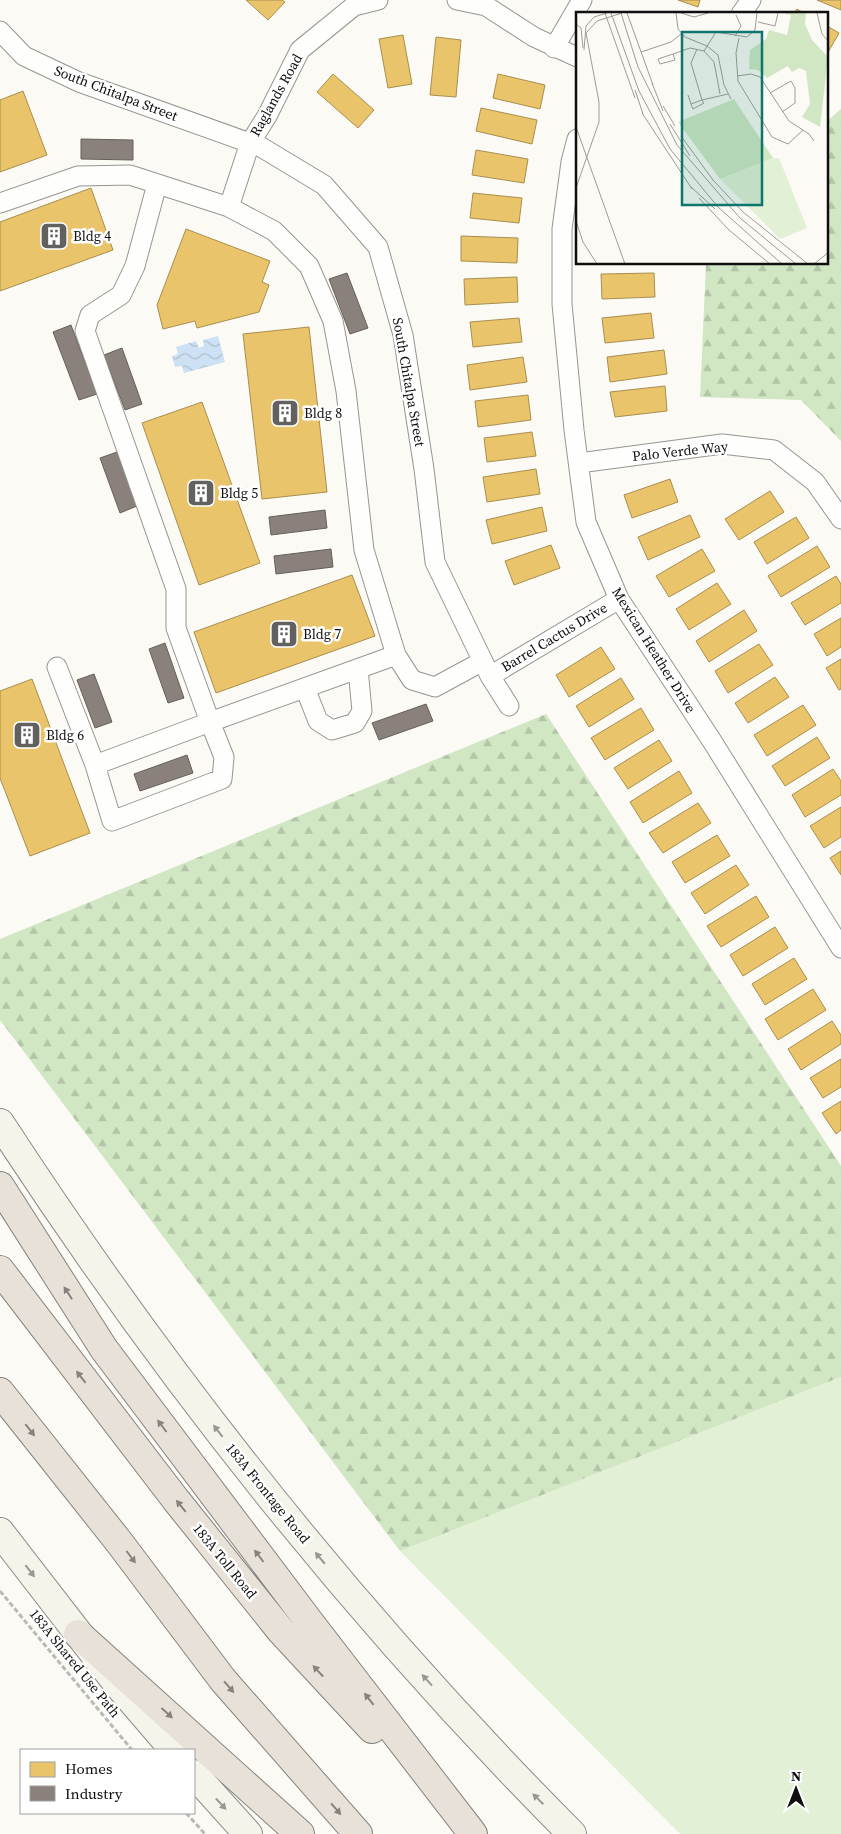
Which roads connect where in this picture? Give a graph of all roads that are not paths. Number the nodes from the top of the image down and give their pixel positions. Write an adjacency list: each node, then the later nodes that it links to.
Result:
1 (378, 0): 10 (street, Raglands Road)
2 (457, 0): 7 (street)
3 (582, 0): 7 (street)
4 (751, 0): 5 (street)
5 (742, 12)
6 (0, 31): 10 (street, South Chitalpa Street)
7 (554, 48): 8 (street)
8 (576, 57)
9 (576, 142): 14 (street, Mexican Heather Drive)
10 (250, 143): 13 (street, Raglands Road); 20 (street, South Chitalpa Street)
11 (157, 184): 12 (street, Barrel Cactus Drive); 13 (street, Barrel Cactus Drive); 23 (street)
12 (0, 203)
13 (229, 207): 17 (street, Barrel Cactus Drive)
14 (579, 463): 15 (street, Palo Verde Way); 16 (street, Mexican Heather Drive)
15 (841, 518)
16 (619, 598): 20 (street, Barrel Cactus Drive); 25 (street, Mexican Heather Drive)
17 (396, 655): 19 (street); 20 (street, Barrel Cactus Drive)
18 (57, 667): 24 (street)
19 (358, 668): 21 (street); 21 (street)
20 (487, 668): 22 (street, South Chitalpa Street)
21 (305, 688): 23 (street)
22 (510, 706)
23 (210, 722): 24 (street); 24 (street)
24 (95, 764)
25 (841, 948)
26 (0, 1124): 38 (main road, 183A Frontage Road, one-way to 26)
27 (0, 1186): 37 (highway, one-way to 27)
28 (0, 1270): 37 (highway, 183A Toll Road, one-way to 28)
29 (0, 1392): 36 (highway, one-way to 36)
30 (0, 1532): 31 (main road, one-way to 31)
31 (78, 1634): 32 (main road); 35 (highway, one-way to 35)
32 (173, 1749)
33 (195, 1775): 34 (main road, one-way to 34)
34 (248, 1834)
35 (300, 1834)
36 (358, 1834)
37 (472, 1834)
38 (572, 1834)

